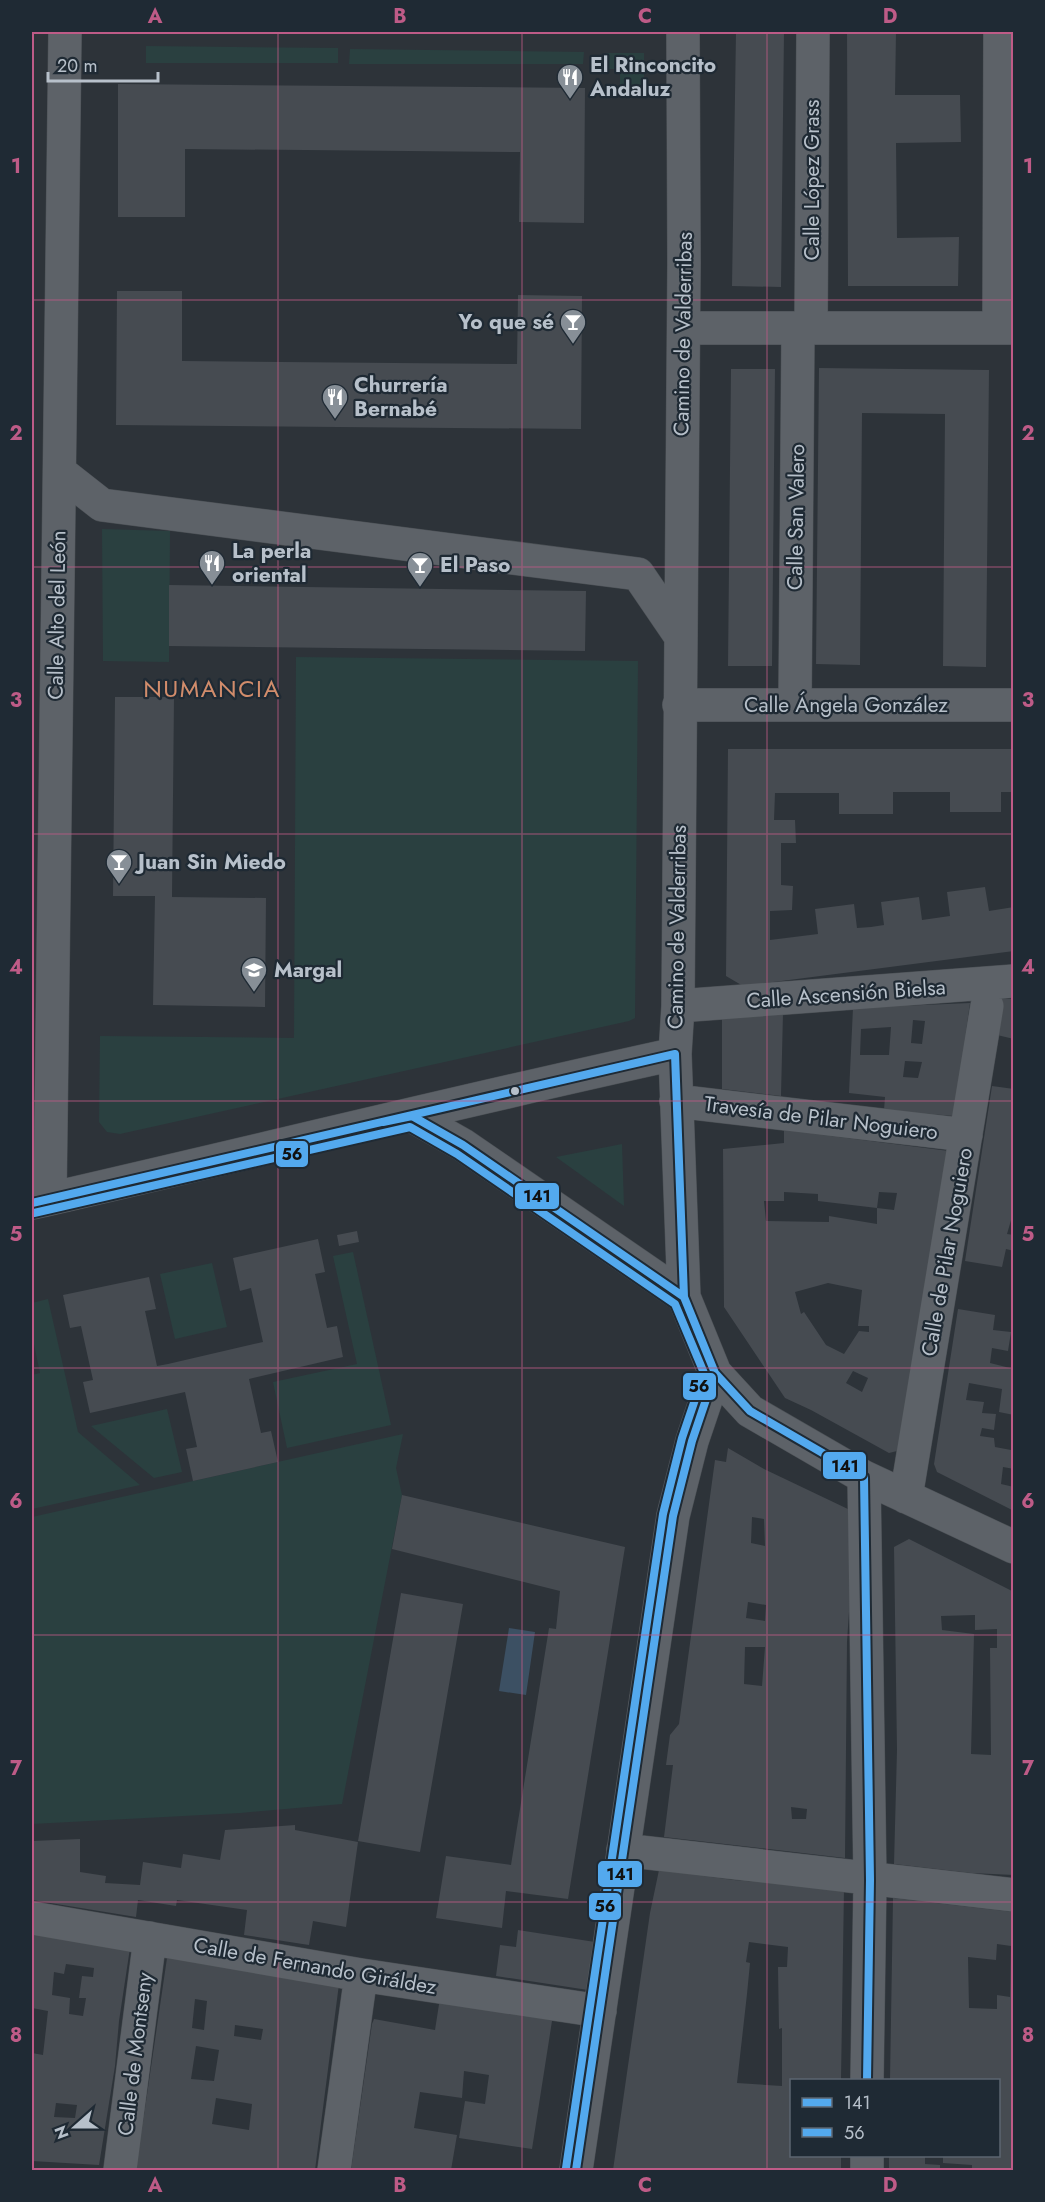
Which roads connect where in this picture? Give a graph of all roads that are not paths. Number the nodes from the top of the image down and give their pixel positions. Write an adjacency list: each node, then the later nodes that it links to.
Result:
1 (65, 32): 8 (street, Calle Alto del León)
2 (683, 32): 5 (street, Camino de Valderribas)
3 (813, 32): 6 (street, Calle López Grass)
4 (1000, 32): 7 (street)
5 (684, 328): 6 (street); 10 (street, Camino de Valderribas)
6 (805, 328): 7 (street); 12 (street, Calle San Valero)
7 (1006, 328)
8 (60, 472): 9 (street, Calle Alto del León); 10 (street)
9 (45, 520): 21 (street, Calle Alto del León)
10 (681, 637): 11 (street, Camino de Valderribas)
11 (679, 705): 12 (street, Calle Ángela González); 15 (street, Camino de Valderribas)
12 (795, 705): 13 (street, Calle Ángela González)
13 (1014, 705)
14 (1014, 981): 15 (street, Calle Ascensión Bielsa)
15 (678, 1006): 17 (street, Camino de Valderribas)
16 (987, 1006): 20 (street, Calle de Pilar Noguiero)
17 (675, 1054): 18 (street, Camino de Valderribas); 19 (street)
18 (676, 1101): 20 (street, Travesía de Pilar Noguiero); 22 (street, Camino de Valderribas)
19 (412, 1116): 21 (street); 22 (street)
20 (966, 1135): 25 (street, Calle de Pilar Noguiero)
21 (41, 1201)
22 (684, 1297): 23 (street, Camino de Valderribas)
23 (715, 1374): 24 (street); 27 (street)
24 (864, 1477): 25 (street); 28 (street)
25 (906, 1497): 26 (street)
26 (1014, 1547)
27 (623, 1850): 28 (street); 33 (street)
28 (870, 1880): 29 (street); 34 (street)
29 (1014, 1895)
30 (32, 1918): 31 (street, Calle de Fernando Giráldez)
31 (150, 1938): 32 (street, Calle de Fernando Giráldez); 35 (street, Calle de Montseny)
32 (361, 1975): 33 (street, Calle de Fernando Giráldez); 36 (street)
33 (600, 2011): 37 (street)
34 (867, 2079)
35 (120, 2170)
36 (334, 2170)
37 (576, 2170)

